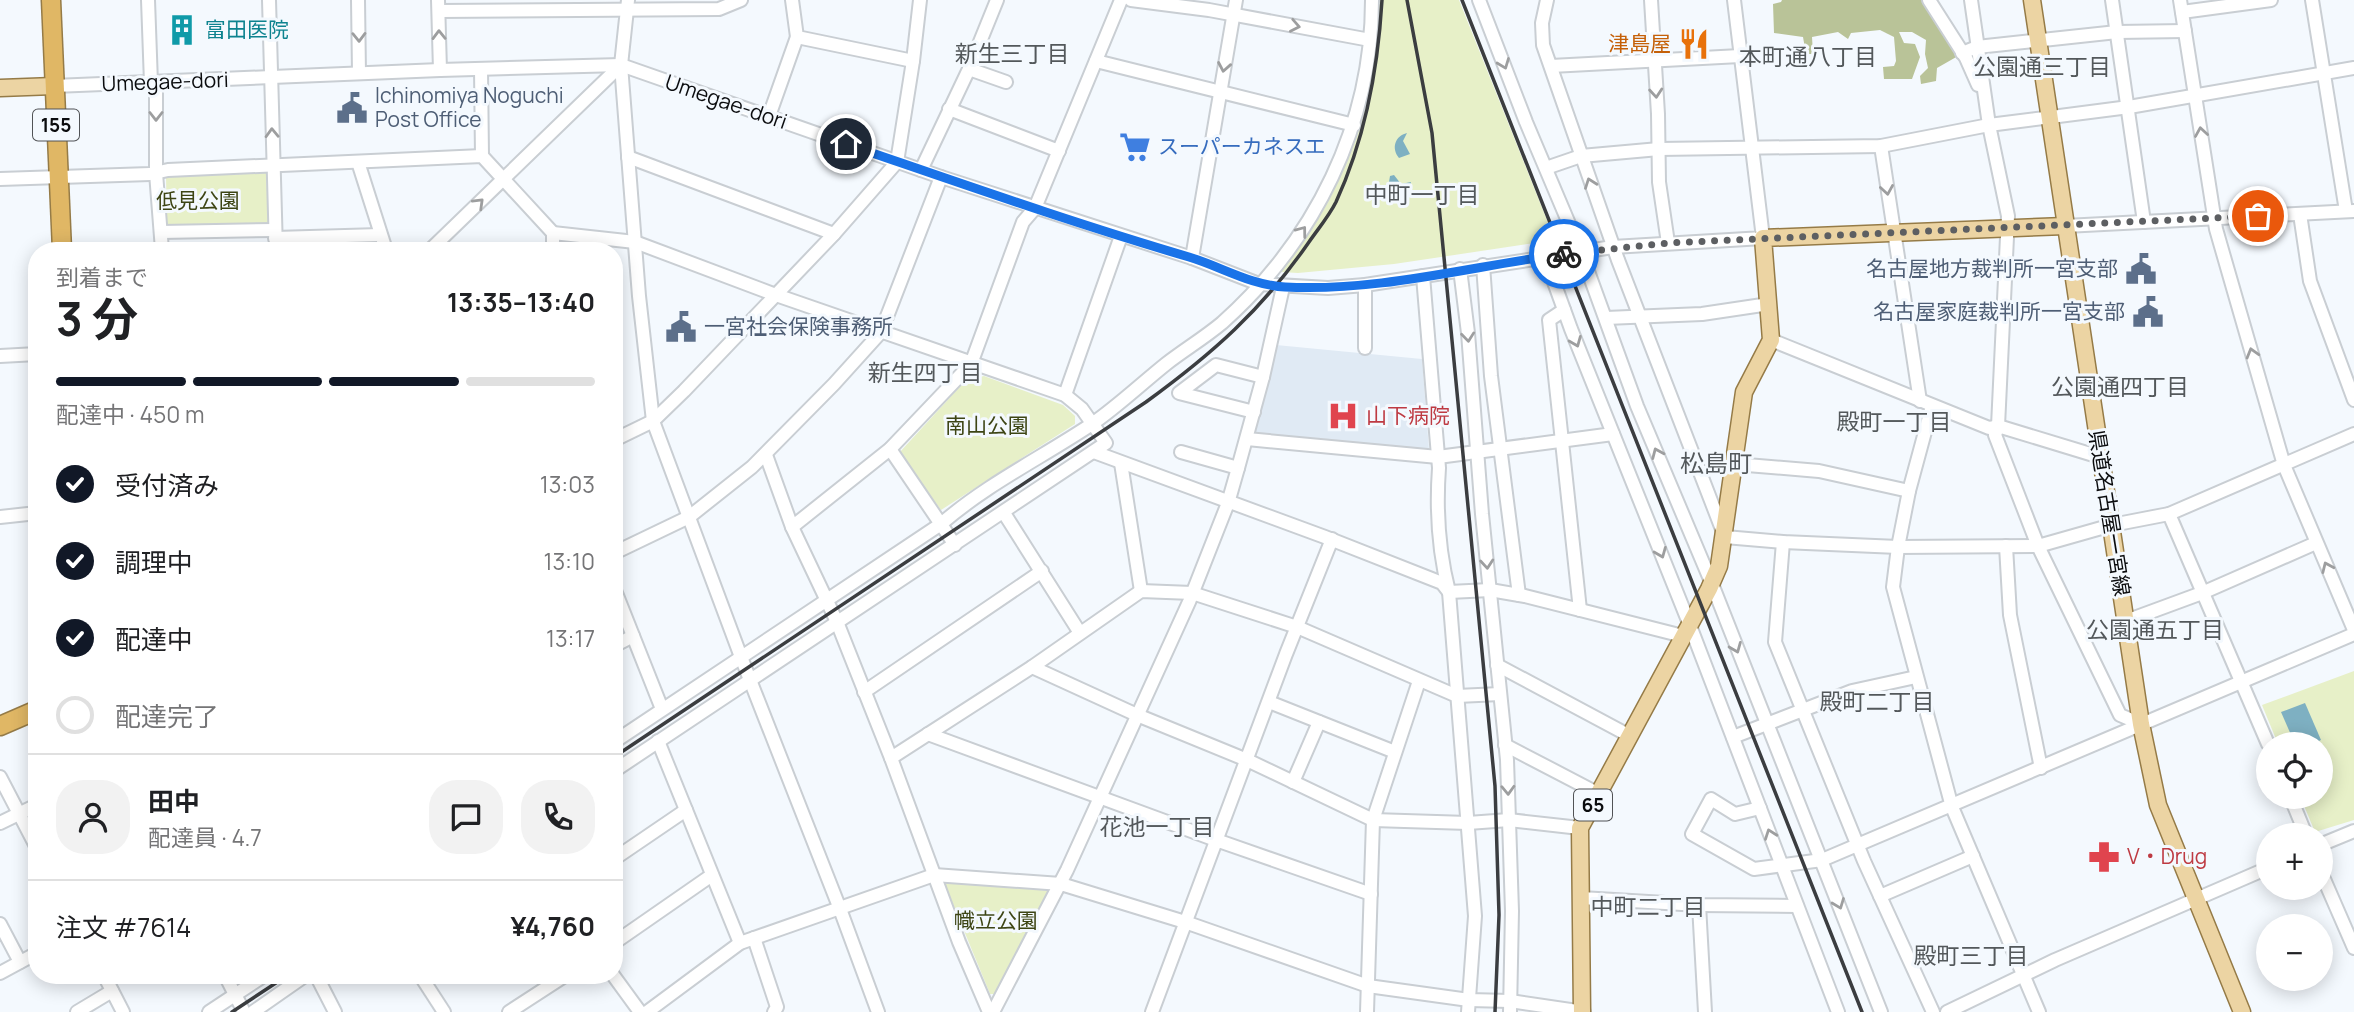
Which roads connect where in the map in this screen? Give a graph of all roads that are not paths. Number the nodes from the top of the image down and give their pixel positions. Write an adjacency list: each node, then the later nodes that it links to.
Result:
1 (51, 0): 50 (highway, 155)
2 (148, 0): 49 (street)
3 (269, 0): 47 (street)
4 (358, 0): 45 (street, one-way to 45)
5 (741, 0): 24 (street)
6 (793, 0): 30 (street)
7 (920, 0): 37 (street)
8 (997, 0): 43 (street)
9 (1121, 0): 38 (street)
10 (1131, 0): 27 (street)
11 (1236, 0): 27 (street)
12 (1372, 0): 31 (street)
13 (1479, 0): 70 (street, one-way to 70)
14 (1547, 0): 40 (street)
15 (1651, 0): 36 (street)
16 (1734, 0): 35 (street)
17 (1930, 0): 34 (street)
18 (1970, 0): 33 (street)
19 (2032, 0): 32 (main road, 県道名古屋一宮線)
20 (2112, 0): 29 (street)
21 (2271, 0): 26 (street)
22 (2312, 0): 46 (street)
23 (476, 5): 24 (street); 25 (street)
24 (627, 5): 39 (street)
25 (439, 6): 44 (street, one-way to 25)
26 (2181, 6): 28 (street)
27 (1233, 14): 31 (street, one-way to 31); 52 (street, one-way to 52)
28 (2185, 31): 29 (street); 53 (street)
29 (2117, 32): 32 (street); 54 (street)
30 (797, 37): 37 (street); 56 (street)
31 (1370, 40): 58 (street)
32 (2038, 41): 33 (street); 57 (main road, 県道名古屋一宮線)
33 (1978, 47): 34 (street); 59 (street)
34 (1962, 53): 59 (street)
35 (1740, 56): 36 (street); 60 (street)
36 (1654, 59): 40 (street); 62 (street, one-way to 62)
37 (914, 61): 68 (street)
38 (1096, 61): 52 (street); 63 (street)
39 (621, 65): 42 (street, Umegae-dori); 56 (street, Umegae-dori); 66 (street); 76 (street)
40 (1551, 66): 65 (street)
41 (2354, 68): 46 (street)
42 (481, 69): 44 (street, Umegae-dori); 64 (street)
43 (969, 69): 48 (street); 55 (street)
44 (440, 70): 45 (street, Umegae-dori)
45 (359, 73): 47 (street, Umegae-dori)
46 (2322, 73): 53 (street); 78 (street)
47 (270, 77): 49 (street, Umegae-dori); 69 (street, one-way to 47)
48 (1006, 82)
49 (151, 83): 50 (street, Umegae-dori); 72 (street, one-way to 72)
50 (54, 86): 51 (main road); 73 (highway, 155)
51 (0, 88)
52 (1220, 92): 58 (street); 102 (street)
53 (2196, 94): 54 (street); 80 (street, one-way to 53)
54 (2129, 107): 57 (street); 81 (street)
55 (949, 109): 63 (street); 71 (street)
56 (769, 116): 68 (street, Umegae-dori)
57 (2049, 117): 59 (street); 82 (main road, 県道名古屋一宮線)
58 (1354, 125): 106 (street, one-way to 58)
59 (1989, 125): 61 (street); 83 (street)
60 (1752, 146): 61 (street); 62 (street); 90 (street)
61 (1881, 146): 86 (street, one-way to 86)
62 (1659, 149): 65 (street); 98 (street)
63 (1059, 151): 77 (street)
64 (482, 156): 67 (street); 76 (street)
65 (1581, 156): 70 (street); 99 (street, one-way to 65)
66 (628, 157): 87 (street); 97 (street)
67 (358, 162): 69 (street); 88 (street)
68 (897, 162): 71 (street, Umegae-dori); 87 (street)
69 (273, 166): 72 (street); 91 (street)
70 (1546, 169): 100 (street)
71 (920, 170): 74 (street, Umegae-dori)
72 (156, 173): 73 (street); 84 (street)
73 (59, 176): 75 (street); 92 (highway, 155)
74 (941, 177): 77 (street, Umegae-dori); 114 (street)
75 (0, 179)
76 (504, 179): 85 (street); 95 (street, one-way to 76)
77 (1035, 208): 89 (street, Umegae-dori); 119 (street)
78 (2350, 211): 79 (street)
79 (2300, 214): 80 (street); 122 (street)
80 (2215, 219): 81 (street); 143 (street, one-way to 80)
81 (2144, 222): 82 (street)
82 (2065, 226): 83 (main road); 140 (main road, 県道名古屋一宮線)
83 (2008, 228): 86 (main road); 127 (street)
84 (162, 232): 91 (street); 93 (street)
85 (553, 233): 96 (street); 97 (street)
86 (1896, 233): 90 (main road); 123 (street)
87 (834, 234): 109 (street)
88 (380, 235): 91 (street); 94 (street)
89 (1121, 236): 102 (street, Umegae-dori); 121 (street)
90 (1763, 238): 98 (street, Umegae-dori); 110 (main road)
91 (275, 239)
92 (62, 242)
93 (162, 242)
94 (383, 242)
95 (442, 242)
96 (553, 242)
97 (635, 242): 109 (street); 125 (street)
98 (1668, 243): 99 (street, Umegae-dori)
99 (1613, 247): 100 (street, Umegae-dori); 113 (street)
100 (1581, 252): 101 (street, Umegae-dori); 112 (street)
101 (1539, 257): 103 (street, Umegae-dori); 111 (street)
102 (1192, 258): 106 (street, Umegae-dori)
103 (1483, 265): 104 (street, Umegae-dori); 133 (street)
104 (1460, 269): 105 (street, Umegae-dori); 137 (street, one-way to 137)
105 (1423, 275): 107 (street, Umegae-dori); 139 (street)
106 (1259, 284): 108 (street, Umegae-dori); 126 (street)
107 (1365, 285): 108 (street, Umegae-dori); 116 (street)
108 (1283, 287): 120 (street)
109 (776, 295): 114 (street); 125 (street)
110 (1769, 304): 113 (street); 115 (main road)
111 (1564, 310): 129 (street, one-way to 129); 132 (street)
112 (1606, 318): 113 (street); 165 (street, one-way to 112)
113 (1641, 318): 155 (street)
114 (881, 332): 119 (street); 138 (street)
115 (1771, 340): 123 (street); 142 (main road, 65)
116 (1365, 348)
117 (28, 355): 118 (street)
118 (0, 356)
119 (971, 363): 121 (street); 134 (street)
120 (1263, 377): 124 (street); 124 (street)
121 (1065, 395): 126 (street)
122 (2354, 400)
123 (1926, 403): 127 (street); 145 (street)
124 (1254, 412): 131 (street)
125 (653, 421): 130 (street); 151 (street)
126 (1093, 424): 135 (street); 152 (street)
127 (1998, 426): 140 (street); 161 (street)
128 (2354, 433): 143 (street)
129 (1613, 434): 132 (street); 178 (street, one-way to 178)
130 (623, 436)
131 (1247, 439): 139 (street); 144 (street)
132 (1561, 439): 133 (street); 173 (street)
133 (1500, 448): 137 (street); 171 (street)
134 (890, 449): 152 (street); 154 (street)
135 (1094, 452): 141 (street); 147 (street)
136 (1181, 452): 144 (street)
137 (1478, 453): 139 (street); 166 (street, one-way to 166)
138 (766, 455): 151 (street); 154 (street)
139 (1438, 457): 168 (street)
140 (2100, 457): 153 (main road, 県道名古屋一宮線)
141 (1121, 463): 146 (street); 167 (street)
142 (1735, 464): 145 (street); 155 (main road, 65)
143 (2284, 465): 149 (street); 158 (street)
144 (1238, 468): 146 (street)
145 (1909, 491): 162 (street)
146 (1228, 503): 156 (street); 169 (street)
147 (1004, 513): 159 (street); 164 (street)
148 (28, 514): 150 (street)
149 (2169, 514): 153 (street); 170 (street)
150 (0, 517)
151 (689, 517): 163 (street); 183 (street)
152 (941, 524): 159 (street); 172 (street)
153 (2112, 525): 161 (street); 175 (main road, 県道名古屋一宮線)
154 (792, 527): 172 (street)
155 (1725, 537): 157 (street); 165 (main road, 65)
156 (1332, 540): 168 (street); 177 (street)
157 (1783, 542): 162 (street); 194 (street)
158 (2316, 543): 170 (street); 179 (street, one-way to 158)
159 (955, 545): 176 (street)
160 (2006, 546): 161 (street); 162 (street); 213 (street)
161 (2038, 546): 200 (street)
162 (1898, 547): 186 (street)
163 (623, 549)
164 (1042, 571): 180 (street); 190 (street)
165 (1712, 584): 178 (main road, 65); 199 (street, one-way to 199)
166 (1490, 590): 168 (street); 171 (street); 184 (street)
167 (1141, 591): 169 (street); 180 (street)
168 (1449, 592): 192 (street)
169 (1192, 593): 177 (street); 197 (street)
170 (2202, 593): 175 (street); 189 (street)
171 (1519, 595): 173 (street)
172 (825, 601): 176 (street); 183 (street)
173 (1580, 610): 178 (street)
174 (623, 611): 181 (street)
175 (2126, 621): 200 (main road, 県道名古屋一宮線)
176 (836, 622): 187 (street); 190 (street)
177 (1297, 626): 188 (street); 193 (street)
178 (1686, 630): 205 (main road, 65); 206 (street)
179 (2354, 632): 189 (street)
180 (1080, 633): 185 (street)
181 (633, 636): 182 (street); 195 (street)
182 (623, 641)
183 (741, 657): 187 (street); 195 (street)
184 (1497, 665): 191 (street); 205 (street)
185 (1032, 667): 197 (street); 203 (street)
186 (1916, 677): 194 (street); 218 (street)
187 (749, 680): 207 (street); 248 (street)
188 (1419, 681): 192 (street); 209 (street)
189 (2243, 682): 200 (street); 202 (street)
190 (864, 692): 210 (street)
191 (1500, 694): 192 (street); 208 (street)
192 (1457, 696): 226 (street)
193 (1269, 702): 198 (street); 211 (street)
194 (1803, 708): 199 (street); 232 (street)
195 (662, 709): 204 (street)
196 (28, 714): 201 (highway)
197 (1137, 715): 211 (street); 217 (street)
198 (1319, 722): 209 (street); 215 (street)
199 (1767, 723): 206 (street); 235 (street)
200 (2141, 724): 213 (street); 244 (main road, 県道名古屋一宮線)
201 (0, 726)
202 (2264, 732)
203 (928, 734): 210 (street); 217 (street)
204 (623, 736)
205 (1630, 736): 216 (main road, 65)
206 (1733, 737): 219 (street)
207 (659, 741): 212 (street); 221 (street)
208 (1505, 745): 216 (street); 224 (street, one-way to 224)
209 (1395, 752): 223 (street)
210 (891, 758): 239 (street)
211 (1247, 760): 215 (street); 231 (street)
212 (623, 765)
213 (2041, 768): 218 (street)
214 (0, 777): 222 (street)
215 (1293, 782): 223 (street)
216 (1599, 794): 227 (main road, 65)
217 (1100, 796): 231 (street); 240 (street)
218 (1952, 807): 232 (street); 234 (street)
219 (1760, 808): 236 (street, one-way to 219); 236 (street)
220 (28, 810): 222 (street)
221 (686, 810): 233 (street); 238 (street)
222 (19, 814): 225 (street); 228 (street)
223 (1373, 820): 226 (street); 241 (street)
224 (1509, 820): 226 (street); 227 (street); 271 (street)
225 (0, 823)
226 (1468, 823): 270 (street)
227 (1580, 828): 243 (main road, 65)
228 (28, 831)
229 (2354, 831): 230 (street)
230 (2333, 840)
231 (1216, 841): 241 (street); 249 (street)
232 (1858, 846): 235 (street); 242 (street)
233 (623, 853)
234 (1973, 856): 242 (street); 258 (street)
235 (1822, 860): 236 (street); 290 (street, one-way to 290)
236 (1782, 866): 247 (street)
237 (2256, 873): 244 (street)
238 (712, 875): 251 (street); 253 (street)
239 (934, 875): 240 (street); 248 (street); 284 (street)
240 (1060, 884): 249 (street); 284 (street)
241 (1371, 894): 267 (street)
242 (1880, 896): 291 (street)
243 (1581, 898): 246 (street); 287 (main road, 65)
244 (2195, 900): 258 (street); 294 (main road, 県道名古屋一宮線)
245 (2333, 900): 254 (street)
246 (1699, 905): 247 (street); 288 (street)
247 (1797, 906): 289 (street)
248 (840, 909): 252 (street); 283 (street)
249 (1185, 922): 267 (street); 285 (street)
250 (0, 923): 256 (street)
251 (623, 937)
252 (754, 938): 253 (street); 282 (street)
253 (740, 943): 281 (street)
254 (2354, 948)
255 (28, 958): 256 (street)
256 (20, 962): 257 (street)
257 (0, 974)
258 (2024, 975): 292 (street); 293 (street)
259 (108, 984): 268 (street)
260 (230, 984): 269 (street)
261 (251, 984): 269 (street)
262 (293, 984): 276 (street)
263 (321, 984): 277 (street)
264 (425, 984): 278 (street)
265 (552, 984): 279 (street)
266 (619, 984): 280 (street)
267 (1368, 986): 270 (street); 286 (street)
268 (112, 991): 272 (street); 273 (street)
269 (235, 994): 274 (street); 275 (street)
270 (1469, 1006): 271 (street)
271 (1510, 1007): 287 (street)
272 (77, 1012)
273 (122, 1012)
274 (209, 1012)
275 (244, 1012)
276 (253, 1012)
277 (335, 1012)
278 (444, 1012)
279 (509, 1012)
280 (640, 1012)
281 (647, 1012)
282 (774, 1012)
283 (878, 1012)
284 (991, 1012)
285 (1152, 1012)
286 (1367, 1012)
287 (1583, 1012)
288 (1705, 1012)
289 (1838, 1012)
290 (1881, 1012)
291 (1933, 1012)
292 (1947, 1012)
293 (2039, 1012)
294 (2242, 1012)

